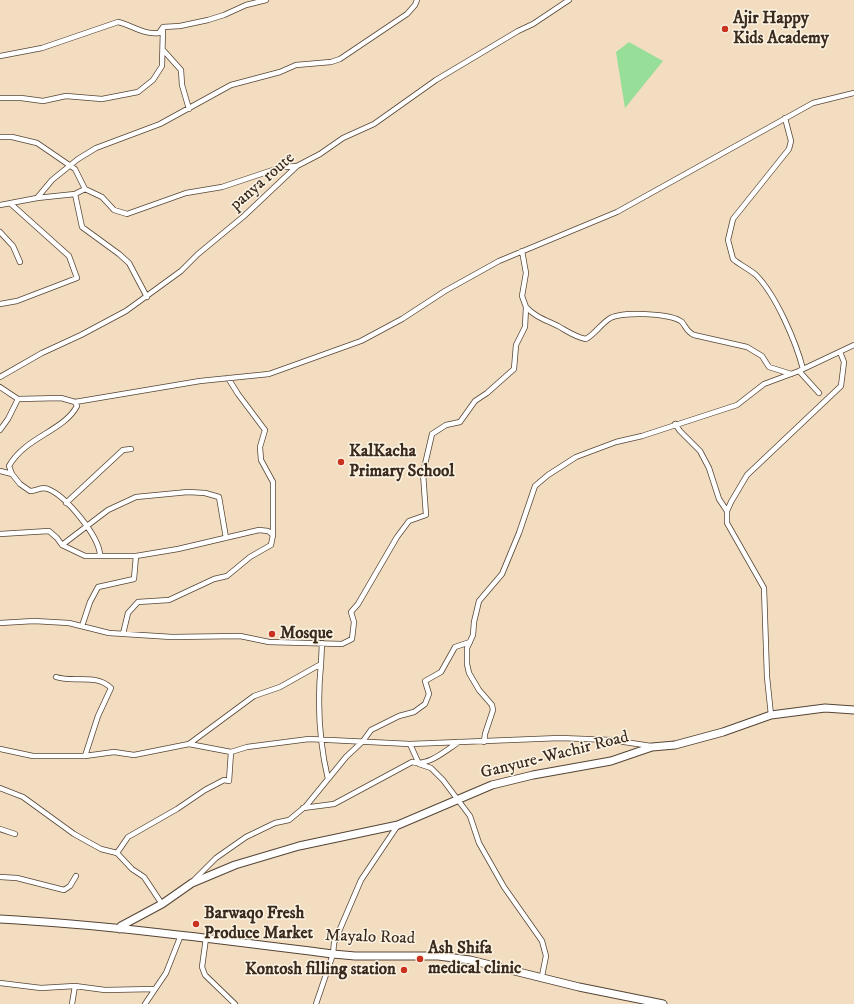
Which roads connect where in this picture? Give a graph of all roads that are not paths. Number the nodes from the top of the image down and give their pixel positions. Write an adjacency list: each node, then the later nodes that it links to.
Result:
1 (266, 0): 4 (street)
2 (417, 0): 9 (street)
3 (569, 0): 13 (street, panya route)
4 (162, 27): 5 (street); 6 (street)
5 (164, 51): 8 (street); 9 (street)
6 (0, 56)
7 (854, 94): 10 (street)
8 (0, 98)
9 (189, 109): 12 (street)
10 (785, 118): 20 (street); 27 (street)
11 (0, 137): 12 (street)
12 (68, 165): 14 (street); 16 (street)
13 (297, 166): 14 (street); 22 (street, panya route)
14 (85, 189): 15 (street)
15 (75, 194): 16 (street); 22 (street)
16 (37, 198): 17 (street)
17 (11, 204): 18 (street); 23 (street)
18 (0, 205)
19 (0, 232): 21 (street)
20 (522, 252): 24 (street); 30 (street)
21 (20, 262)
22 (147, 297): 29 (street, panya route)
23 (0, 304)
24 (526, 307): 28 (street); 53 (street)
25 (854, 345): 26 (street)
26 (840, 352): 27 (street); 41 (street)
27 (801, 370): 28 (street); 32 (street)
28 (791, 374): 35 (street)
29 (0, 377)
30 (228, 378): 34 (street); 44 (street)
31 (0, 388): 33 (street)
32 (819, 393)
33 (18, 399): 34 (street); 36 (street)
34 (75, 402): 39 (street)
35 (675, 424): 41 (street); 52 (street)
36 (0, 430)
37 (131, 449): 40 (street)
38 (0, 470): 39 (street)
39 (12, 474): 40 (street)
40 (66, 503): 42 (street)
41 (728, 511): 57 (street)
42 (88, 527): 45 (street); 46 (street); 47 (street)
43 (0, 534): 46 (street)
44 (273, 535): 45 (street); 51 (street)
45 (226, 538): 48 (street)
46 (62, 545): 47 (street)
47 (100, 555): 48 (street)
48 (136, 556): 50 (street)
49 (0, 623): 50 (street)
50 (82, 626): 51 (street)
51 (123, 634): 53 (street)
52 (470, 642): 59 (street); 61 (street)
53 (322, 643): 54 (street)
54 (321, 664): 58 (street); 62 (street)
55 (56, 677): 68 (street)
56 (854, 710): 57 (street, Ganyure-Wachir Road)
57 (771, 715): 64 (street, Ganyure-Wachir Road)
58 (320, 739): 59 (street); 66 (street); 70 (street)
59 (363, 741): 63 (street); 70 (street)
60 (459, 742): 61 (street); 63 (street); 69 (street)
61 (484, 742): 64 (street)
62 (189, 744): 66 (street); 68 (street)
63 (410, 744): 69 (street)
64 (652, 746): 72 (street, Ganyure-Wachir Road)
65 (1, 750): 67 (street); 68 (street)
66 (231, 752): 77 (street)
67 (0, 756)
68 (85, 756)
69 (419, 764): 72 (street); 73 (street)
70 (328, 779): 73 (street)
71 (0, 788): 77 (street)
72 (457, 800): 74 (street, Ganyure-Wachir Road); 87 (street)
73 (303, 808): 80 (street)
74 (398, 825): 80 (street, Ganyure-Wachir Road); 86 (street)
75 (0, 829): 76 (street)
76 (15, 834)
77 (117, 853): 81 (street)
78 (76, 876): 79 (street)
79 (0, 877)
80 (192, 883): 81 (street, Ganyure-Wachir Road)
81 (162, 904): 83 (street, Ganyure-Wachir Road)
82 (0, 919): 83 (street, Mayalo Road)
83 (120, 929): 84 (street, Mayalo Road)
84 (181, 935): 85 (street, Mayalo Road); 90 (street)
85 (206, 938): 86 (street, Mayalo Road); 93 (street)
86 (333, 954): 87 (street, Mayalo Road); 94 (street)
87 (542, 976): 95 (street, Mayalo Road)
88 (0, 984): 89 (street)
89 (75, 986): 90 (street); 91 (street)
90 (155, 989): 92 (street)
91 (72, 1004)
92 (145, 1004)
93 (235, 1004)
94 (316, 1004)
95 (663, 1004)

